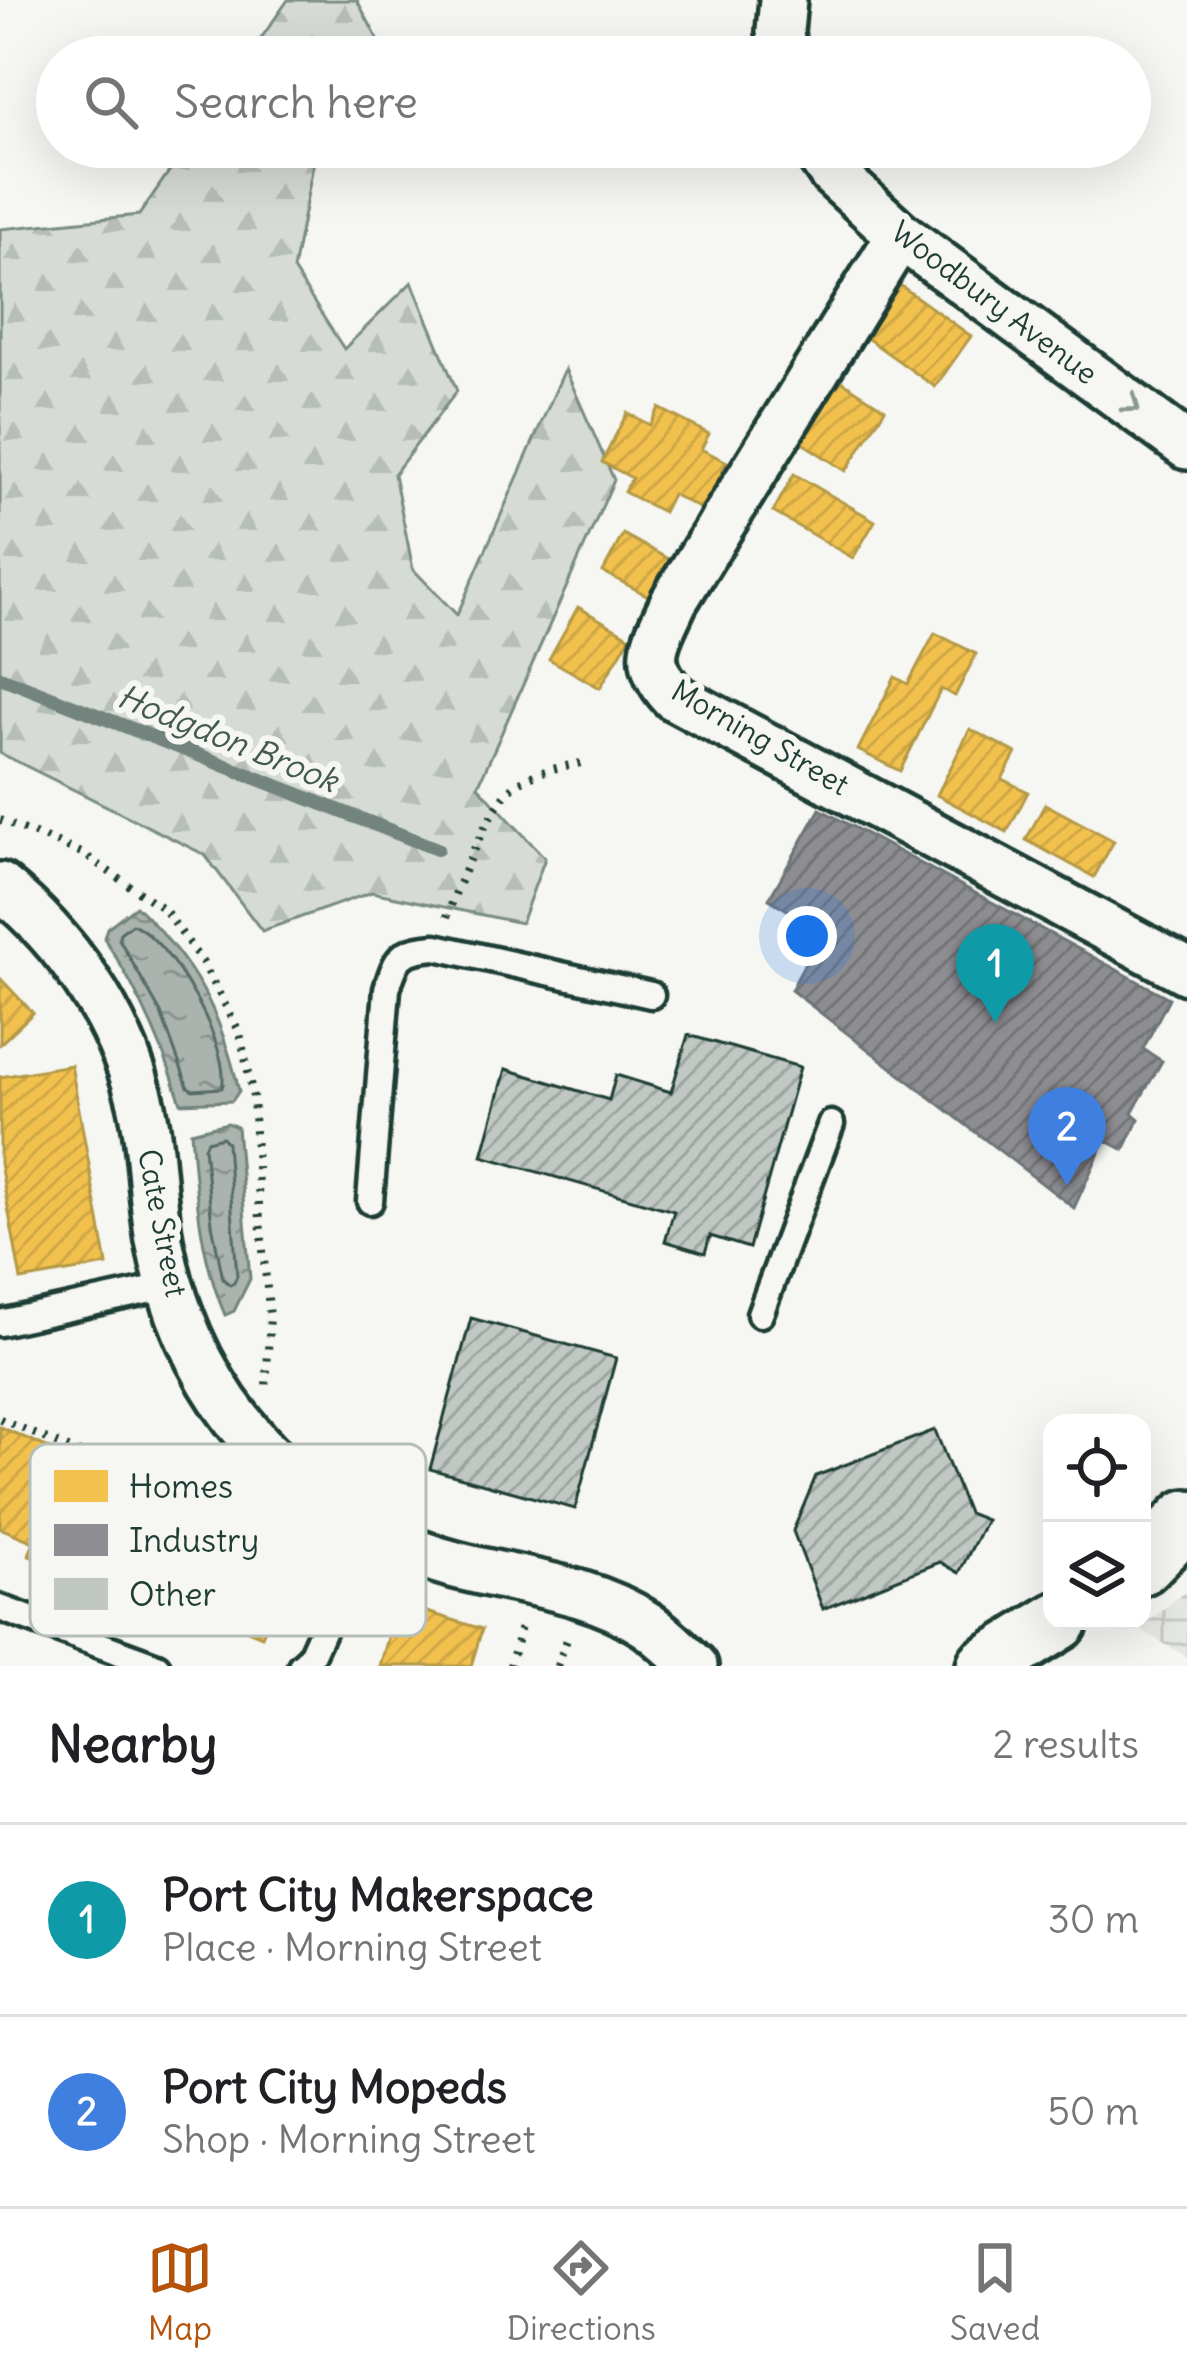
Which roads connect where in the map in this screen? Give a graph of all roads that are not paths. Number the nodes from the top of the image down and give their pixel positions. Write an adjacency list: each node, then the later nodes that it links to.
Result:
1 (783, 0): 2 (street)
2 (781, 36)
3 (829, 168): 4 (street, Woodbury Avenue)
4 (900, 235): 5 (street, Woodbury Avenue, one-way to 5); 7 (street, Morning Street)
5 (1187, 446)
6 (0, 886): 11 (street, Cate Street)
7 (1187, 970)
8 (651, 995): 10 (lane)
9 (831, 1124): 12 (lane)
10 (370, 1201)
11 (170, 1286): 13 (lane); 14 (street, Cate Street)
12 (760, 1314)
13 (0, 1323)
14 (258, 1444)
15 (1187, 1519): 16 (street)
16 (1151, 1555)
17 (426, 1556): 25 (street, Cate Street)
18 (0, 1608): 19 (lane)
19 (30, 1619)
20 (1044, 1630): 26 (street)
21 (76, 1636): 23 (lane)
22 (320, 1636): 24 (lane)
23 (157, 1666)
24 (301, 1666)
25 (694, 1666)
26 (986, 1666)

